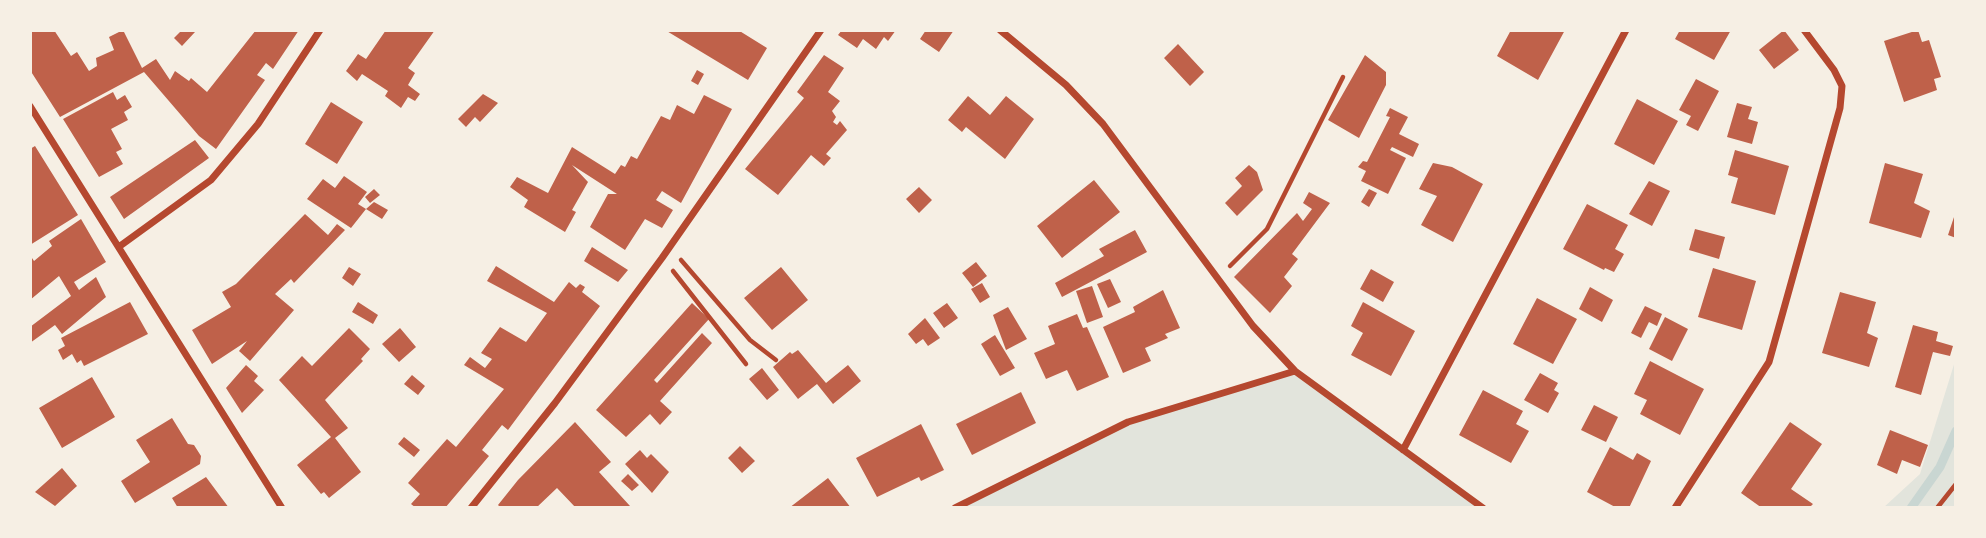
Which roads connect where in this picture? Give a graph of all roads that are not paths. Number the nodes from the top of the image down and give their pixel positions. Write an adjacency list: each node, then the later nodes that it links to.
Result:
1 (320, 30): 7 (street)
2 (821, 30): 11 (street)
3 (1000, 30): 8 (street)
4 (1626, 30): 9 (street)
5 (1804, 30): 14 (street)
6 (30, 106): 7 (street)
7 (120, 246): 10 (street)
8 (1295, 371): 9 (street); 12 (street)
9 (1403, 450): 13 (street)
10 (282, 508)
11 (471, 508)
12 (955, 508)
13 (1483, 508)
14 (1675, 508)

